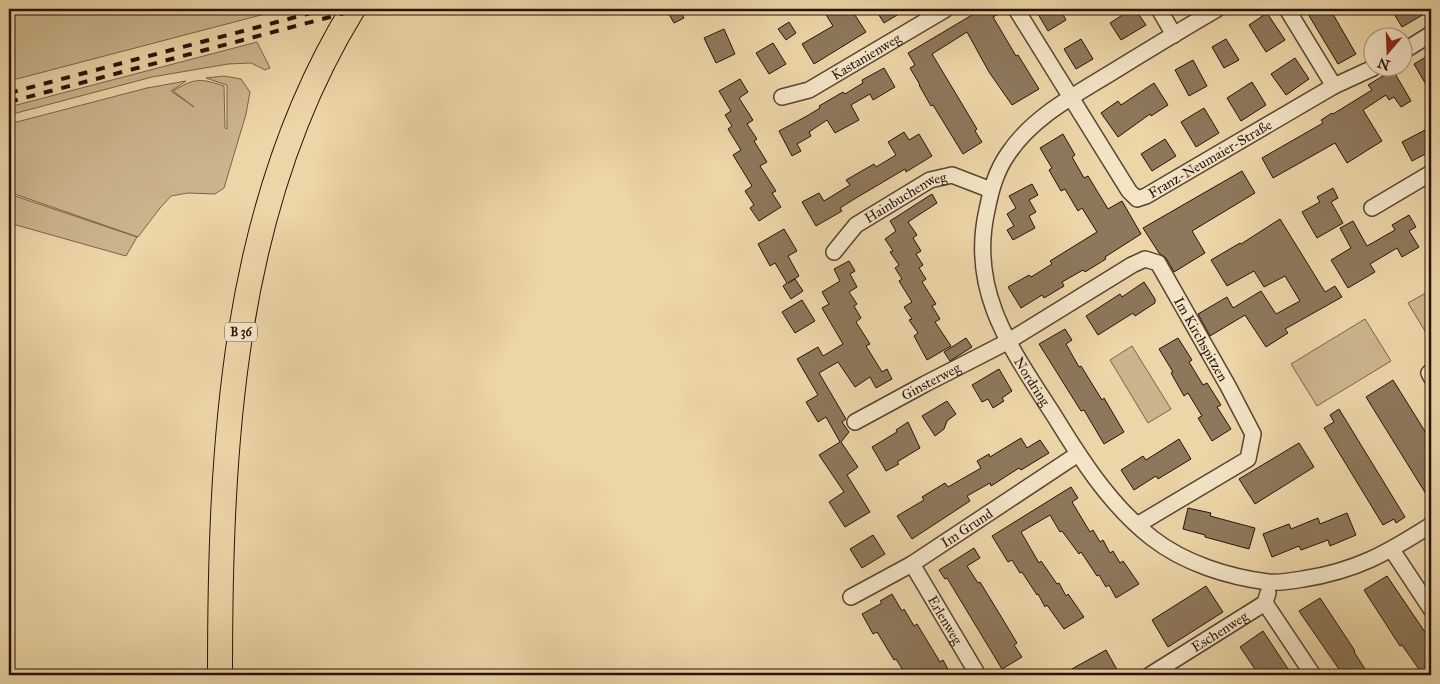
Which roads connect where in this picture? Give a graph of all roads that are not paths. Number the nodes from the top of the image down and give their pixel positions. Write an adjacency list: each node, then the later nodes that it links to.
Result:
1 (353, 9): 31 (main road, B 36)
2 (946, 9): 12 (street, Kastanienweg)
3 (1016, 9): 13 (street)
4 (1159, 9): 7 (street)
5 (1217, 9): 7 (street, Nordring)
6 (1287, 9): 11 (street)
7 (1174, 34): 13 (street, Nordring)
8 (1431, 34): 9 (street)
9 (1412, 46)
10 (1362, 73): 11 (street, Franz-Neumaier-Straße)
11 (1334, 86): 13 (street, Franz-Neumaier-Straße)
12 (782, 97)
13 (1070, 98): 15 (street, Nordring)
14 (1431, 173): 16 (street)
15 (992, 190): 17 (street, Hainbuchenweg); 18 (street, Nordring)
16 (1372, 208)
17 (834, 252)
18 (1008, 342): 21 (street, Ginsterweg); 22 (street, Nordring); 23 (street, Im Kirchspitzen)
19 (1431, 371): 20 (street)
20 (1431, 377)
21 (856, 422)
22 (1078, 454): 23 (street, Nordring); 26 (street, Im Grund)
23 (1137, 525): 27 (street, Nordring)
24 (1431, 525): 25 (street, Nordring)
25 (1392, 550): 27 (street, Nordring); 30 (street)
26 (912, 564): 28 (street, Im Grund); 32 (street, Erlenweg)
27 (1271, 582): 29 (street)
28 (851, 597)
29 (1265, 603): 33 (street, Eschenweg); 34 (street)
30 (1431, 609)
31 (220, 675)
32 (978, 675)
33 (1150, 675)
34 (1313, 675)

